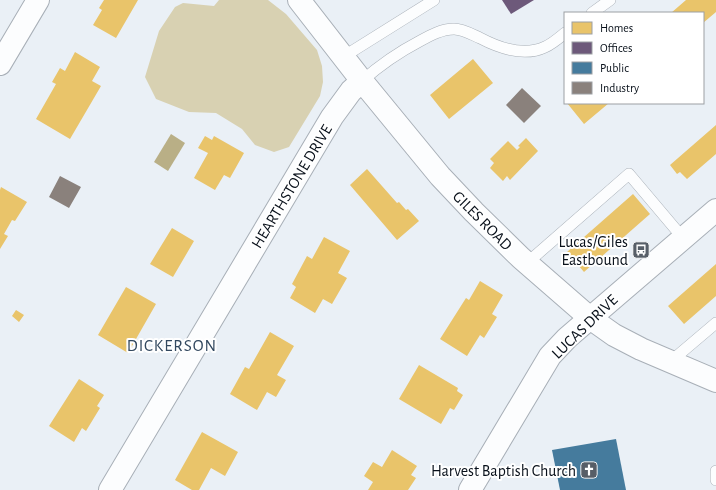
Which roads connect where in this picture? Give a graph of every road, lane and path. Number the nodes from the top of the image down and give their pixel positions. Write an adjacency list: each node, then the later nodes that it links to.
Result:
1 (38, 0): 8 (street)
2 (299, 0): 7 (street, GILES ROAD)
3 (434, 0): 7 (lane)
4 (610, 0): 5 (lane)
5 (593, 12)
6 (564, 34): 9 (lane, HEARTHSTONE DRIVE)
7 (343, 57): 9 (street, GILES ROAD)
8 (0, 64)
9 (362, 81): 12 (street, GILES ROAD); 19 (street, HEARTHSTONE DRIVE)
10 (716, 210): 11 (street, LUCAS DRIVE)
11 (683, 238): 12 (lane); 13 (street, LUCAS DRIVE)
12 (526, 263): 13 (street, GILES ROAD)
13 (590, 318): 15 (street, GILES ROAD); 20 (street, LUCAS DRIVE)
14 (716, 323): 15 (lane)
15 (670, 362): 16 (street, GILES ROAD)
16 (716, 381)
17 (716, 471): 18 (lane)
18 (716, 480)
19 (110, 490)
20 (470, 490)

